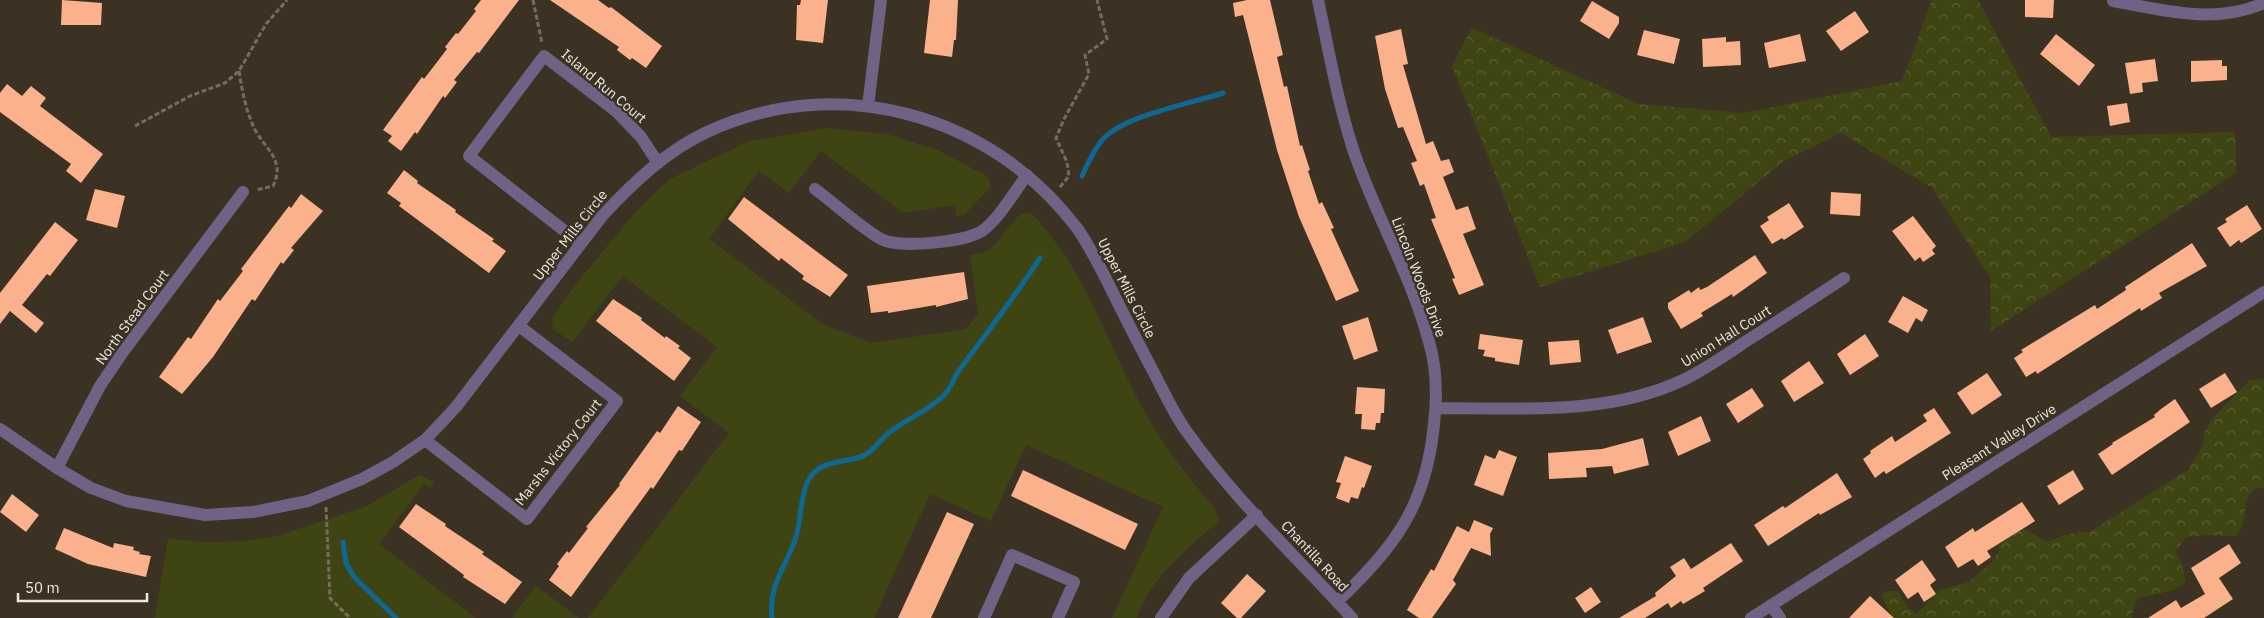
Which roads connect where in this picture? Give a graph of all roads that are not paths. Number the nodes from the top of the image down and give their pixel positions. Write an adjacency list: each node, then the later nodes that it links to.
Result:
1 (882, 0): 5 (street)
2 (1318, 0): 14 (street, Lincoln Woods Drive)
3 (2113, 1): 4 (street)
4 (2264, 3)
5 (868, 106): 6 (street, Upper Mills Circle); 7 (street, Upper Mills Circle)
6 (658, 163): 10 (street, Upper Mills Circle); 10 (street, Island Run Court)
7 (1027, 175): 8 (street); 18 (street, Upper Mills Circle)
8 (814, 189)
9 (243, 192): 17 (street, North Stead Court)
10 (580, 243): 13 (street, Upper Mills Circle)
11 (1844, 278): 14 (street, Union Hall Court)
12 (2264, 292): 20 (street, Pleasant Valley Drive)
13 (519, 326): 16 (street, Upper Mills Circle); 16 (street, Marshs Victory Court)
14 (1436, 408): 19 (street, Lincoln Woods Drive)
15 (0, 428): 17 (street, Upper Mills Circle)
16 (424, 440): 17 (street, Upper Mills Circle)
17 (56, 468)
18 (1256, 515): 19 (street, Chantilla Road); 23 (street)
19 (1337, 602): 24 (street, Chantilla Road)
20 (1771, 605): 25 (street, Pleasant Valley Drive); 26 (street)
21 (984, 618): 22 (street)
22 (1058, 618)
23 (1161, 618)
24 (1352, 618)
25 (1751, 618)
26 (1780, 618)

